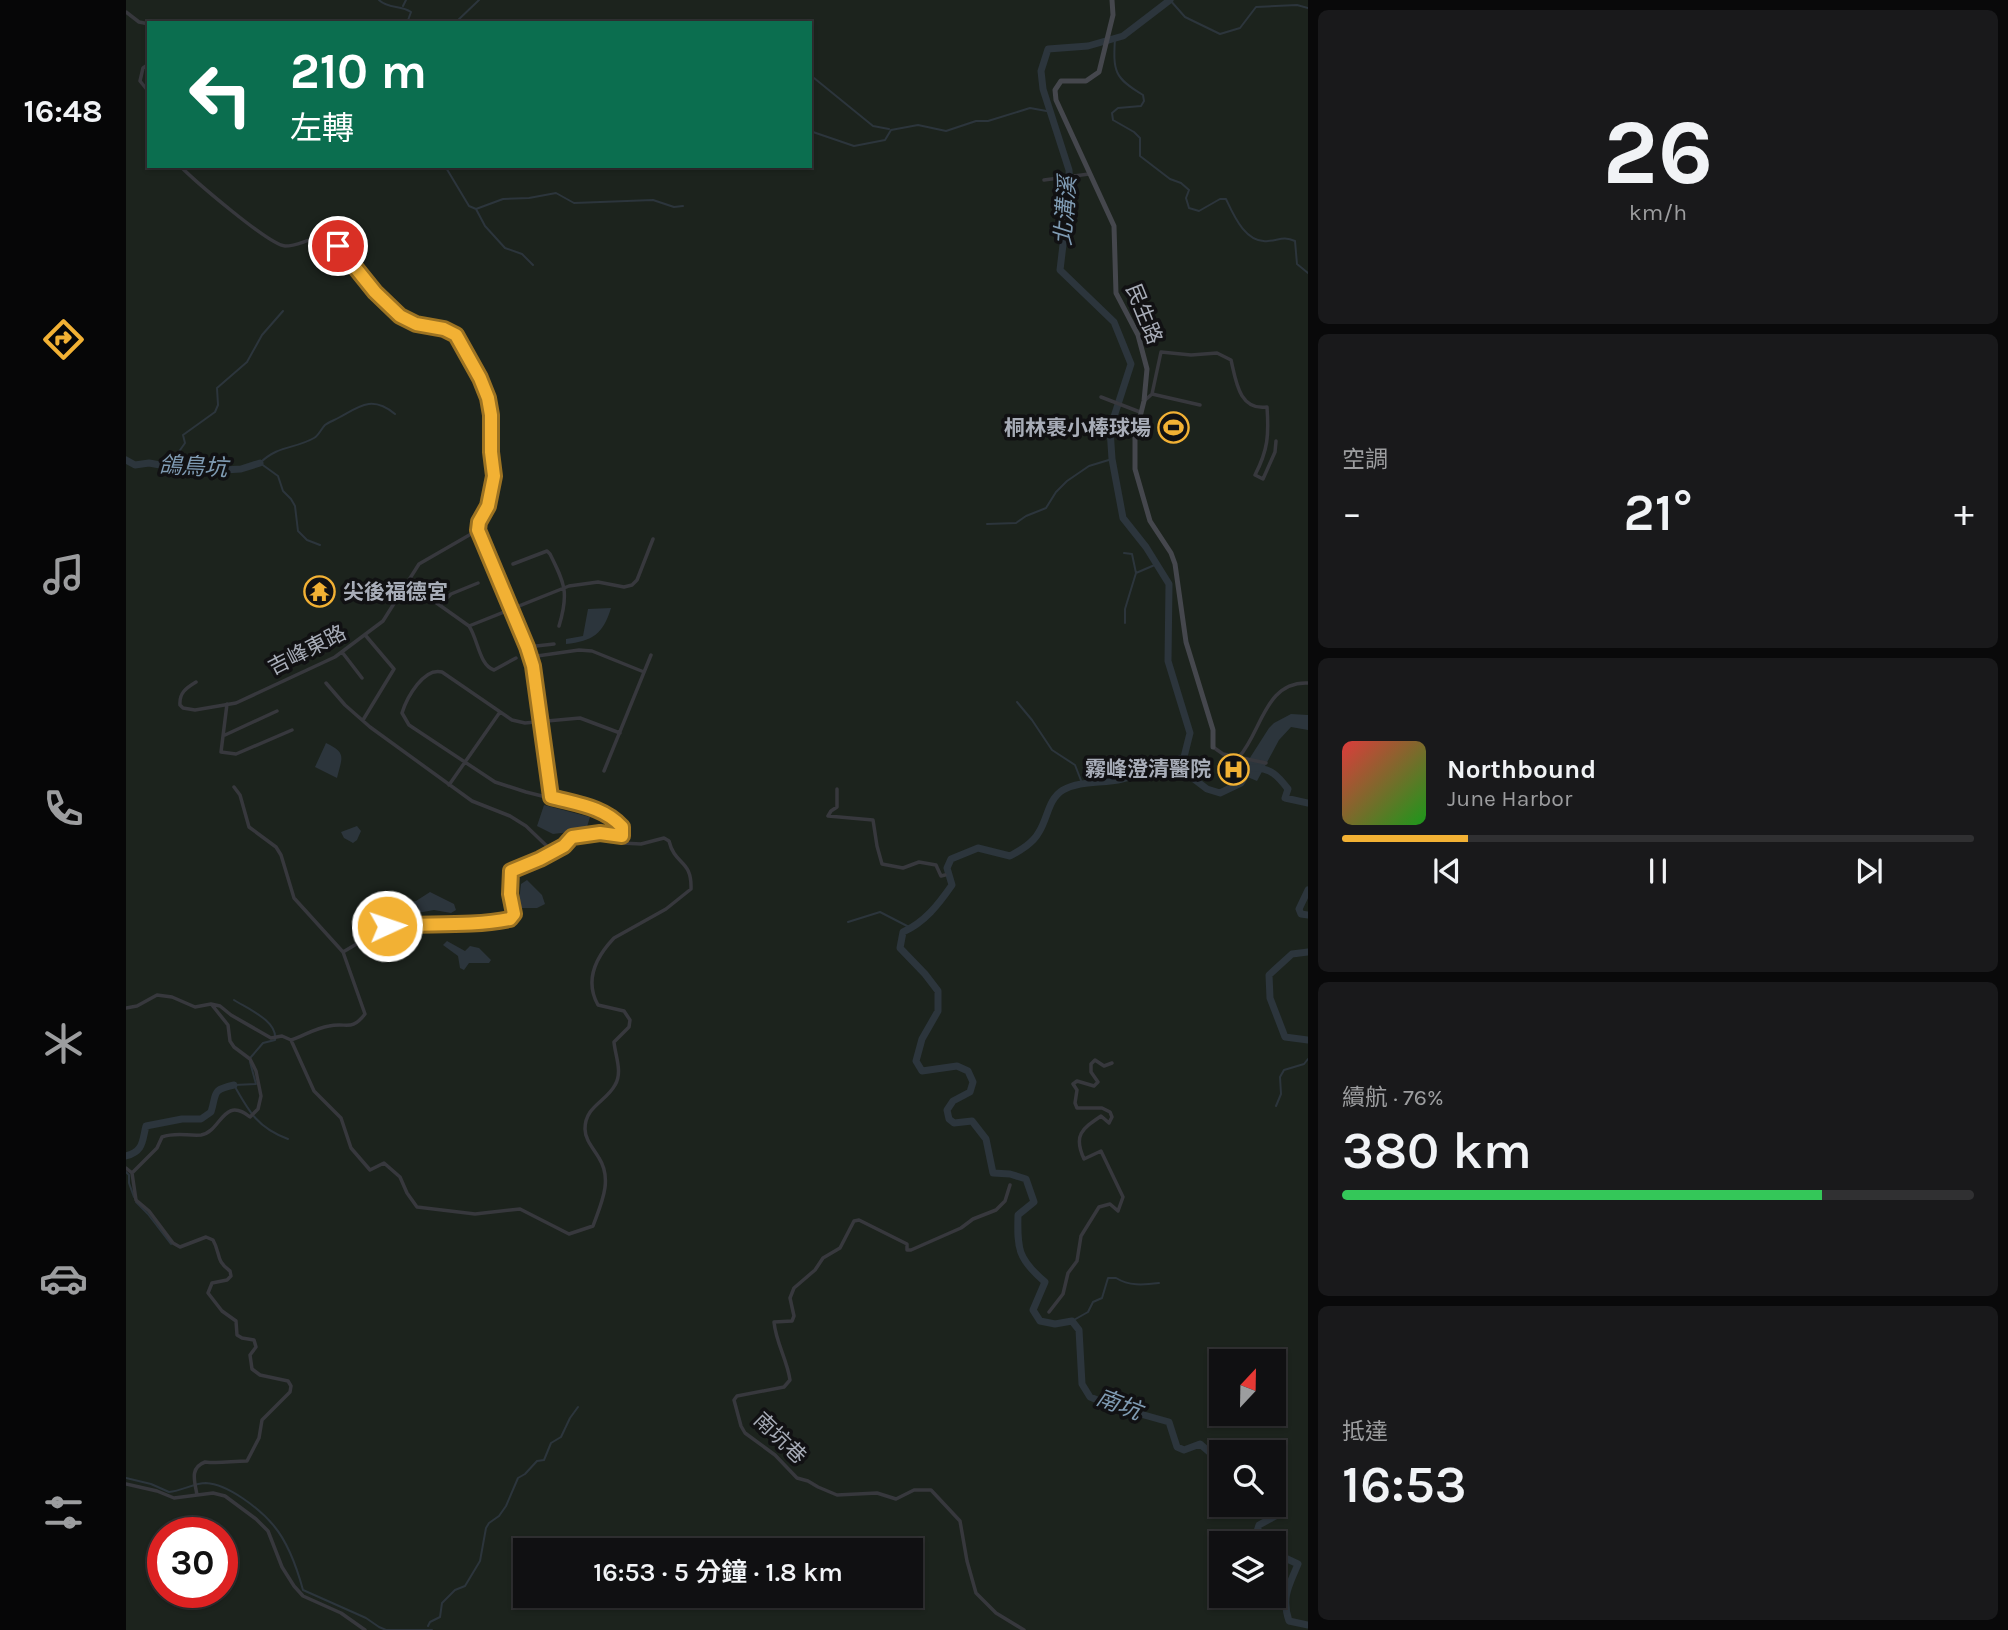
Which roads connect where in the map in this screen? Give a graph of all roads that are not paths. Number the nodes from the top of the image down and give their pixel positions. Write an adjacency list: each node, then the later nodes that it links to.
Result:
1 (1112, 0): 7 (street, 民生路)
2 (126, 12): 3 (street)
3 (147, 24)
4 (147, 65): 5 (street)
5 (147, 90)
6 (182, 168): 15 (street)
7 (1091, 174): 8 (street); 11 (street, 民生路)
8 (1046, 181)
9 (1152, 394): 11 (street); 12 (street); 14 (street)
10 (1103, 398): 13 (street)
11 (1144, 401): 13 (street, 民生路)
12 (1200, 405)
13 (1140, 412): 45 (street, 民生路)
14 (1276, 441)
15 (478, 530): 18 (street, 吉峰東路); 22 (street)
16 (653, 538): 20 (street)
17 (513, 564): 20 (street)
18 (407, 582): 21 (street); 25 (street, 吉峰東路)
19 (478, 583): 21 (street)
20 (564, 587): 22 (street); 24 (street)
21 (440, 605): 23 (street)
22 (511, 609): 23 (street); 27 (street)
23 (469, 626): 31 (street)
24 (559, 626)
25 (366, 636): 28 (street, 吉峰東路); 40 (street)
26 (554, 644): 27 (street)
27 (527, 647): 30 (street)
28 (342, 652): 33 (street); 37 (street, 吉峰東路)
29 (651, 655): 32 (street)
30 (530, 657): 32 (street); 41 (street)
31 (516, 658)
32 (644, 672): 43 (street)
33 (362, 678)
34 (196, 682): 37 (street, 吉峰東路)
35 (326, 683): 40 (street)
36 (1308, 683): 46 (street)
37 (227, 704): 44 (street)
38 (277, 711): 44 (street)
39 (500, 712): 41 (street); 47 (street); 47 (street)
40 (363, 720): 50 (street)
41 (541, 722): 43 (street); 53 (street)
42 (292, 730): 44 (street)
43 (620, 733): 49 (street)
44 (223, 736)
45 (1213, 747): 46 (street)
46 (1242, 758): 48 (street)
47 (465, 763): 50 (street); 53 (street)
48 (1266, 763)
49 (604, 771)
50 (449, 785): 55 (street)
51 (234, 787): 57 (street)
52 (837, 789): 56 (street)
53 (551, 797): 54 (street)
54 (622, 836): 55 (street); 60 (street)
55 (552, 852): 57 (street)
56 (945, 876)
57 (343, 952): 60 (street)
58 (211, 1004): 59 (street); 60 (street); 63 (street)
59 (126, 1008)
60 (291, 1041)
61 (1112, 1063): 65 (street)
62 (126, 1168): 63 (street)
63 (132, 1173): 67 (street)
64 (1010, 1185): 69 (street, 南坑巷)
65 (1049, 1312)
66 (126, 1484): 67 (street)
67 (197, 1495): 68 (street)
68 (365, 1630)
69 (1024, 1630)

